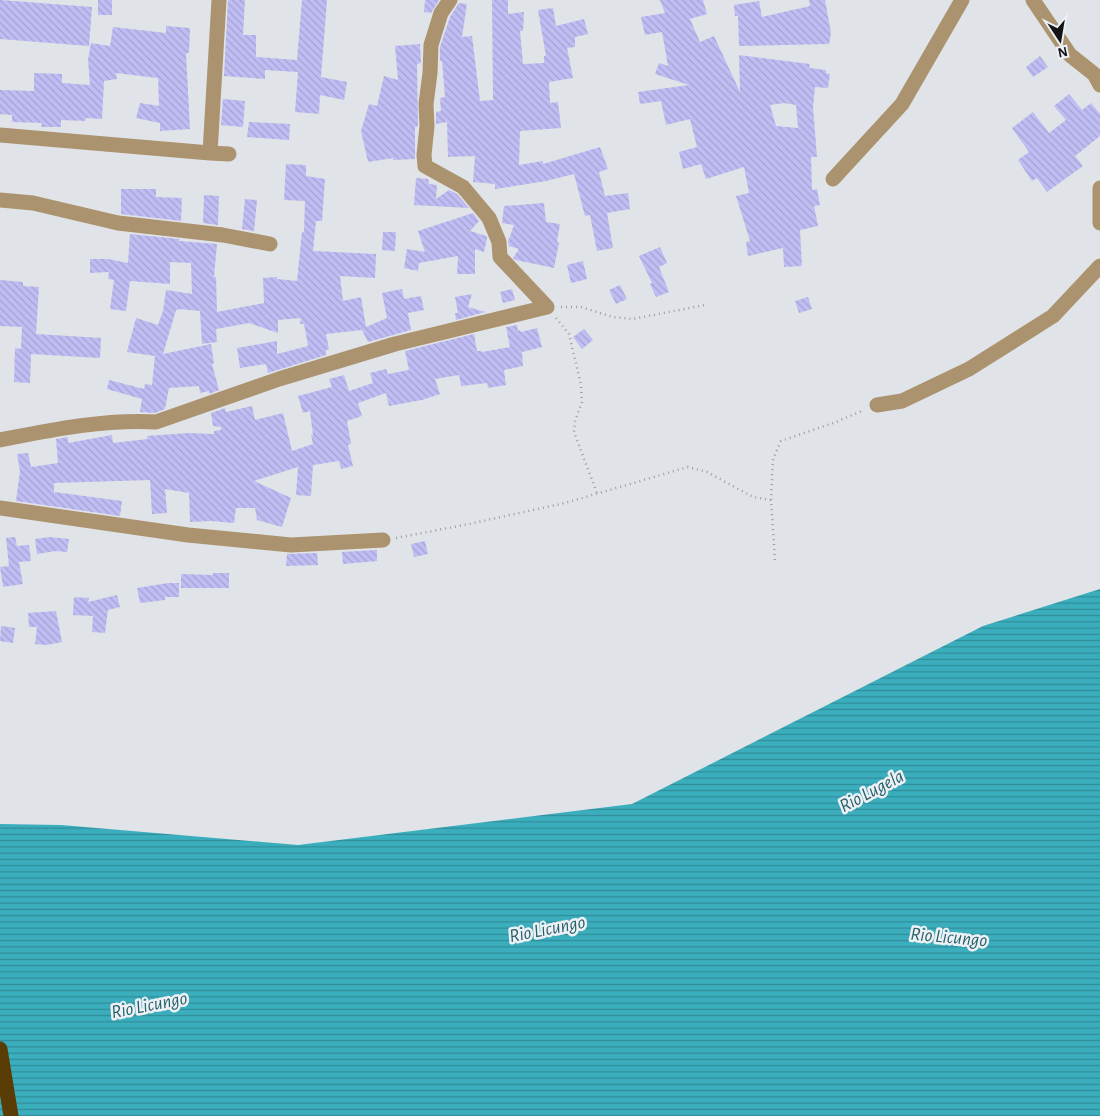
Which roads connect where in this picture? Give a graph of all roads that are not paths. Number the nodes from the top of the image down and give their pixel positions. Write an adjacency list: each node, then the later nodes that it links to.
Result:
1 (219, 0): 7 (street)
2 (450, 0): 16 (street)
3 (962, 0): 9 (street)
4 (1033, 0): 5 (street)
5 (1098, 79)
6 (0, 135): 7 (street)
7 (210, 153): 8 (street)
8 (230, 154)
9 (833, 180)
10 (1100, 188): 12 (street)
11 (0, 200): 13 (street)
12 (1100, 223)
13 (270, 244)
14 (1100, 266): 15 (street)
15 (877, 405)
16 (0, 440)
17 (0, 508): 18 (street)
18 (383, 540)
19 (0, 1048): 20 (highway)
20 (11, 1116)

